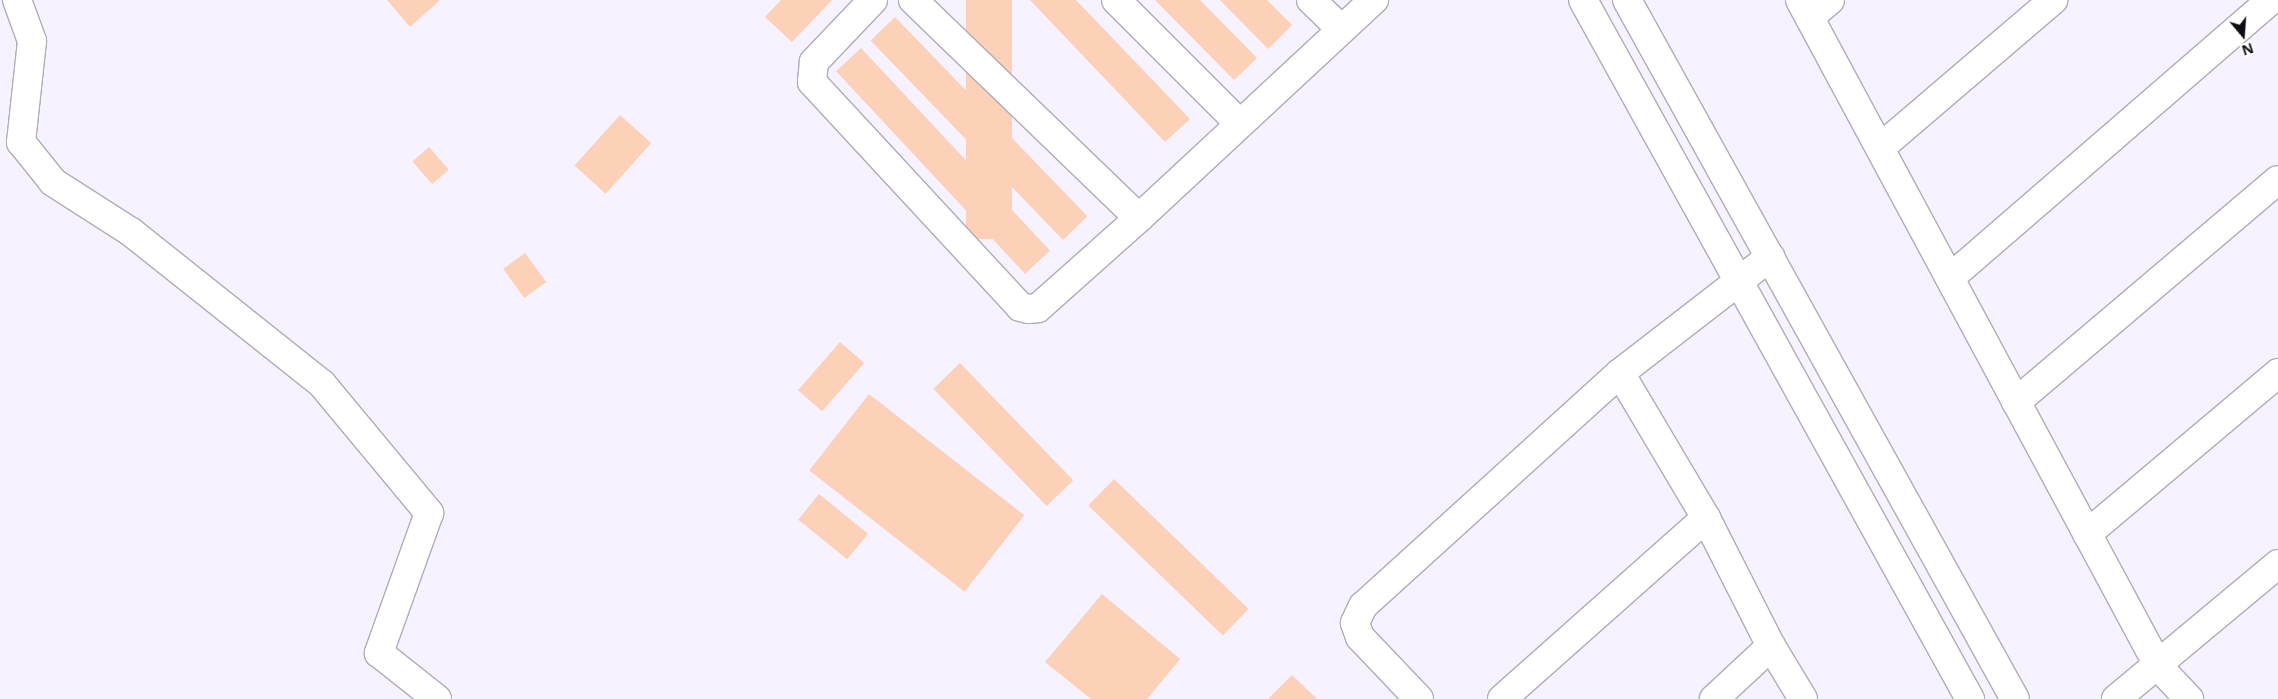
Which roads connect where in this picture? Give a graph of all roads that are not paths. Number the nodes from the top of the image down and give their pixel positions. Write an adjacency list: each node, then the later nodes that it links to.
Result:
1 (17, 0): 29 (street)
2 (873, 0): 17 (street)
3 (913, 0): 17 (street)
4 (1116, 0): 14 (street)
5 (1311, 0): 13 (street)
6 (1374, 0): 13 (street)
7 (1583, 0): 20 (street)
8 (1627, 0): 18 (street)
9 (1830, 0): 12 (street)
10 (2053, 0): 15 (street)
11 (2271, 0): 19 (street)
12 (1805, 9): 15 (street)
13 (1341, 29): 14 (street)
14 (1240, 124): 17 (street)
15 (1880, 148): 19 (street)
16 (2278, 180): 23 (street)
17 (1139, 218)
18 (1770, 258): 20 (street); 35 (street)
19 (1950, 278): 23 (street)
20 (1739, 282): 21 (street); 34 (street)
21 (1620, 372): 24 (street); 30 (street)
22 (2278, 373): 25 (street)
23 (2016, 402): 25 (street)
24 (1706, 518): 27 (street); 31 (street)
25 (2088, 534): 28 (street)
26 (2278, 564): 28 (street)
27 (1771, 646): 32 (street); 33 (street)
28 (2158, 666): 36 (street); 37 (street)
29 (437, 699)
30 (1419, 699)
31 (1502, 699)
32 (1714, 699)
33 (1803, 699)
34 (1970, 699)
35 (2015, 699)
36 (2116, 699)
37 (2189, 699)

